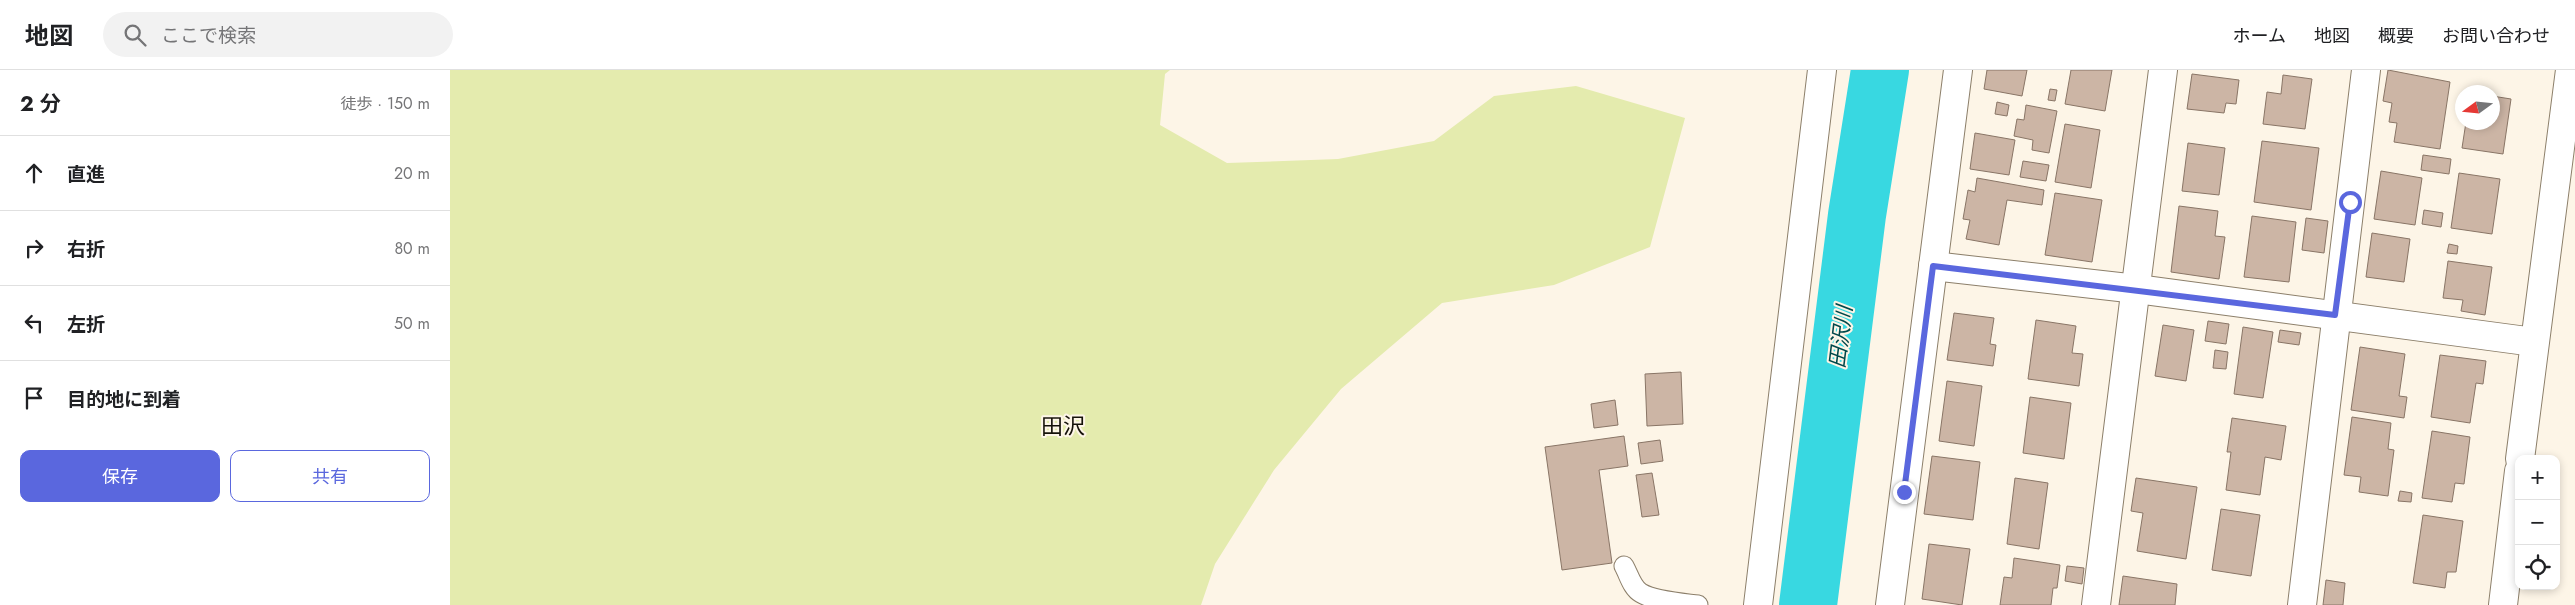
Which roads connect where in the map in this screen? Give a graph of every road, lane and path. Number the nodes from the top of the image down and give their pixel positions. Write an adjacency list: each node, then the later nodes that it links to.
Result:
1 (1822, 70): 14 (street)
2 (1958, 70): 6 (street)
3 (2163, 70): 7 (street)
4 (2366, 70): 8 (street)
5 (2570, 70): 9 (street)
6 (1933, 266): 7 (street); 15 (street)
7 (2137, 289): 8 (street); 16 (street)
8 (2335, 315): 9 (street); 17 (street)
9 (2534, 342): 10 (street)
10 (2520, 455)
11 (2515, 500): 18 (street)
12 (1624, 566): 13 (lane)
13 (1698, 605)
14 (1758, 605)
15 (1890, 605)
16 (2096, 605)
17 (2302, 605)
18 (2502, 605)

